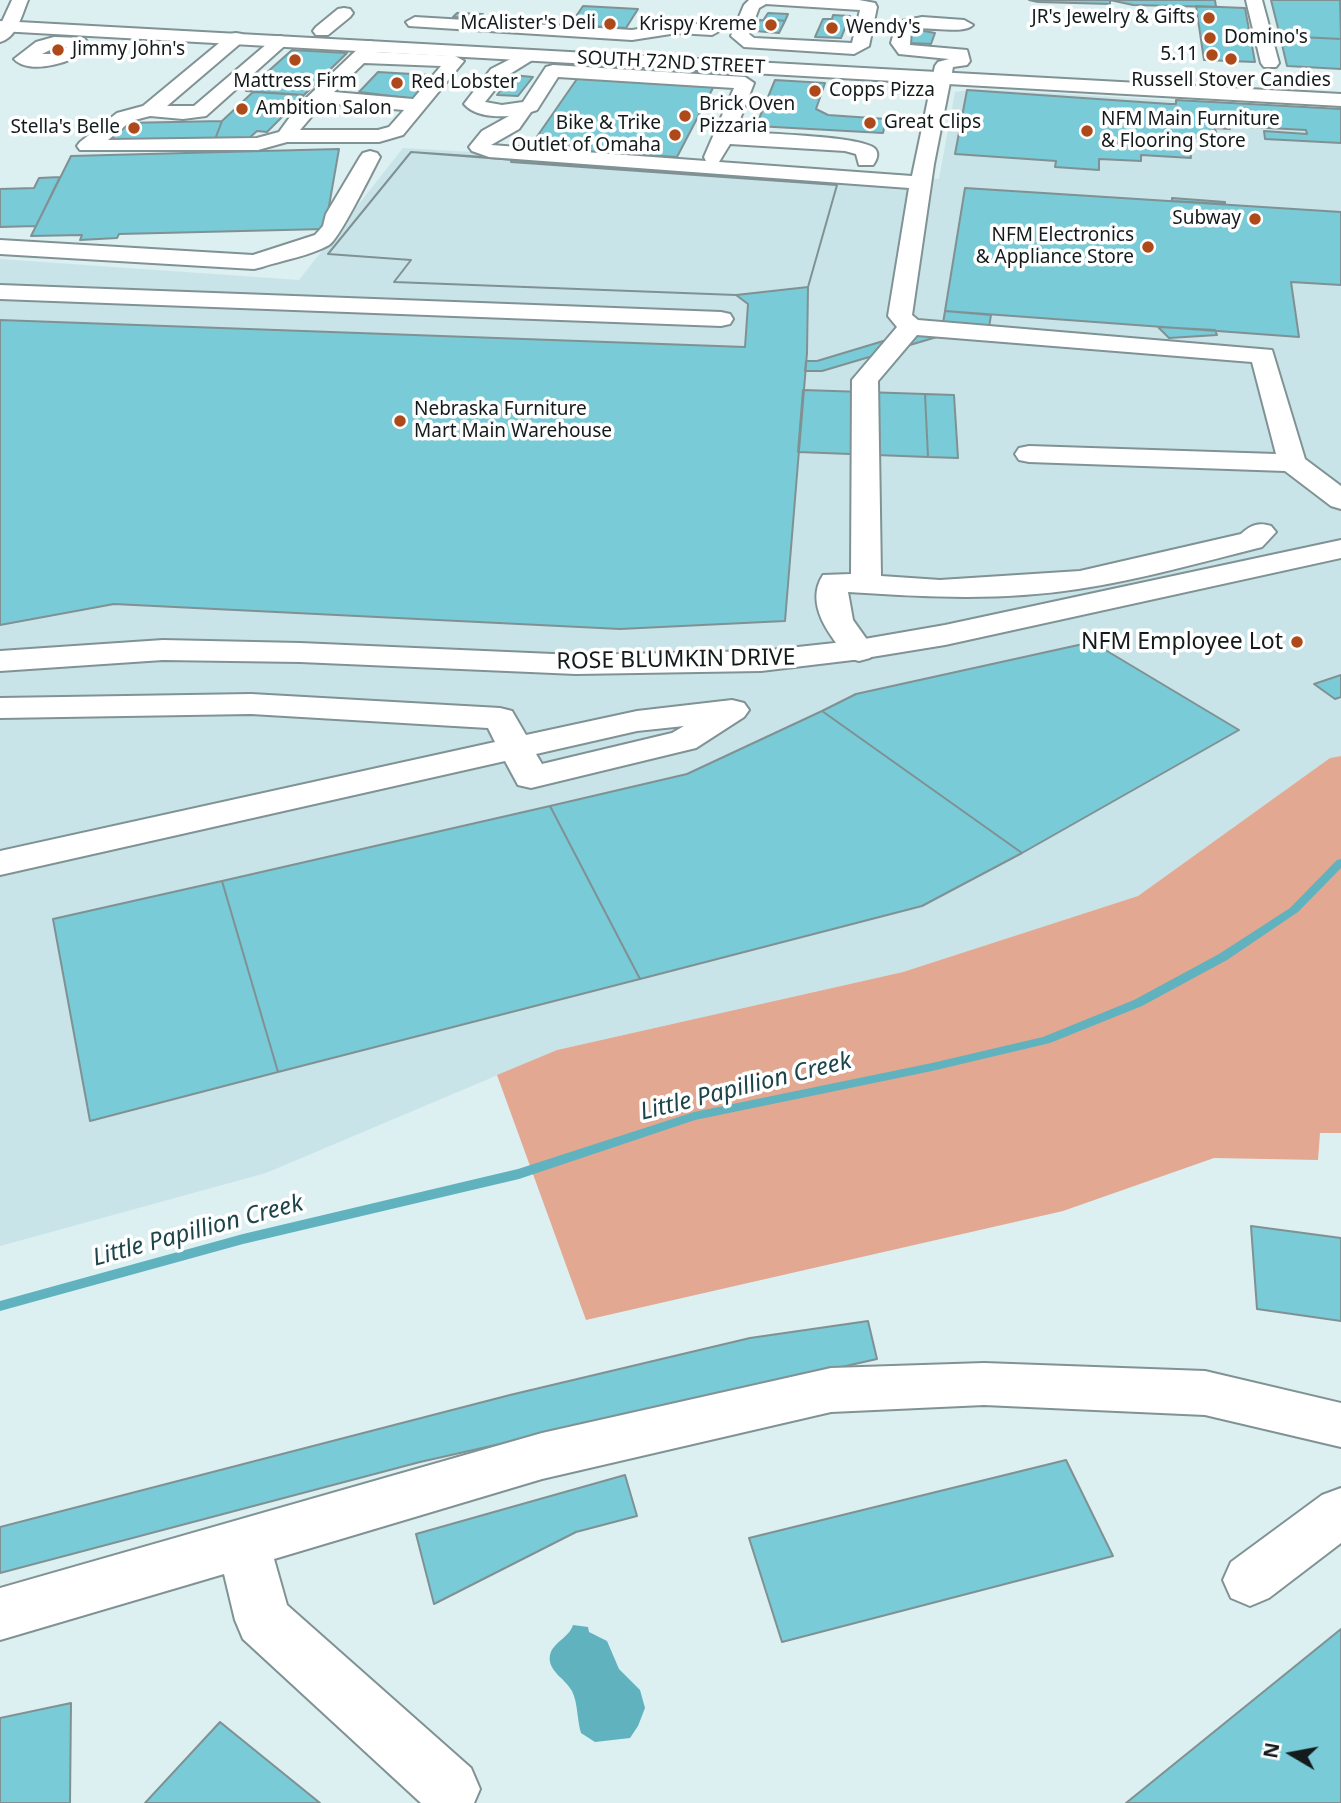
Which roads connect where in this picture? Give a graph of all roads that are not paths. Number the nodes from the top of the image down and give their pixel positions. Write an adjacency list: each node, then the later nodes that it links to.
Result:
1 (1254, 0): 20 (main road)
2 (815, 2): 3 (main road); 15 (main road); 15 (main road)
3 (755, 3): 15 (main road)
4 (344, 13): 10 (main road)
5 (721, 13): 9 (main road)
6 (7, 19): 10 (main road, SOUTH 72ND STREET); 12 (main road, SOUTH 72ND STREET)
7 (415, 22): 11 (main road)
8 (964, 25): 22 (main road)
9 (712, 30): 11 (main road); 19 (main road)
10 (322, 31): 11 (main road, SOUTH 72ND STREET)
11 (499, 34): 19 (main road, SOUTH 72ND STREET)
12 (236, 38): 14 (main road, SOUTH 72ND STREET); 31 (main road)
13 (60, 41): 21 (main road)
14 (281, 41): 16 (main road, SOUTH 72ND STREET); 31 (main road)
15 (804, 50): 19 (main road, SOUTH 72ND STREET); 22 (main road, SOUTH 72ND STREET)
16 (365, 51): 18 (main road, SOUTH 72ND STREET); 27 (main road); 29 (main road)
17 (961, 54): 22 (main road)
18 (528, 55): 19 (main road, SOUTH 72ND STREET); 23 (main road)
19 (697, 58): 25 (main road, SOUTH 72ND STREET)
20 (1270, 63)
21 (54, 65)
22 (941, 65): 25 (main road, SOUTH 72ND STREET); 26 (main road, SOUTH 72ND STREET); 28 (main road, SOUTH 72ND STREET); 34 (main road)
23 (505, 68): 24 (main road); 30 (main road)
24 (553, 71): 25 (main road); 30 (main road)
25 (746, 75): 34 (main road)
26 (1341, 87)
27 (318, 97): 29 (main road); 32 (main road)
28 (1341, 100)
29 (419, 105): 32 (main road)
30 (523, 109): 34 (main road)
31 (150, 110): 32 (main road)
32 (285, 136)
33 (370, 157): 35 (main road)
34 (922, 173): 38 (main road)
35 (0, 247)
36 (0, 292): 37 (main road)
37 (721, 320)
38 (911, 327): 40 (main road); 44 (main road)
39 (1029, 454): 40 (main road)
40 (1292, 463): 41 (main road)
41 (1341, 500)
42 (1261, 532): 44 (main road)
43 (1341, 549): 45 (main road, ROSE BLUMKIN DRIVE)
44 (866, 585): 45 (main road)
45 (859, 651): 46 (main road, ROSE BLUMKIN DRIVE)
46 (0, 661)
47 (0, 708): 48 (main road)
48 (516, 749): 48 (main road); 49 (main road)
49 (0, 863)
50 (1341, 1425): 52 (main road)
51 (1341, 1512): 53 (main road)
52 (243, 1543): 54 (main road); 55 (main road)
53 (1250, 1580)
54 (0, 1614)
55 (450, 1789)

